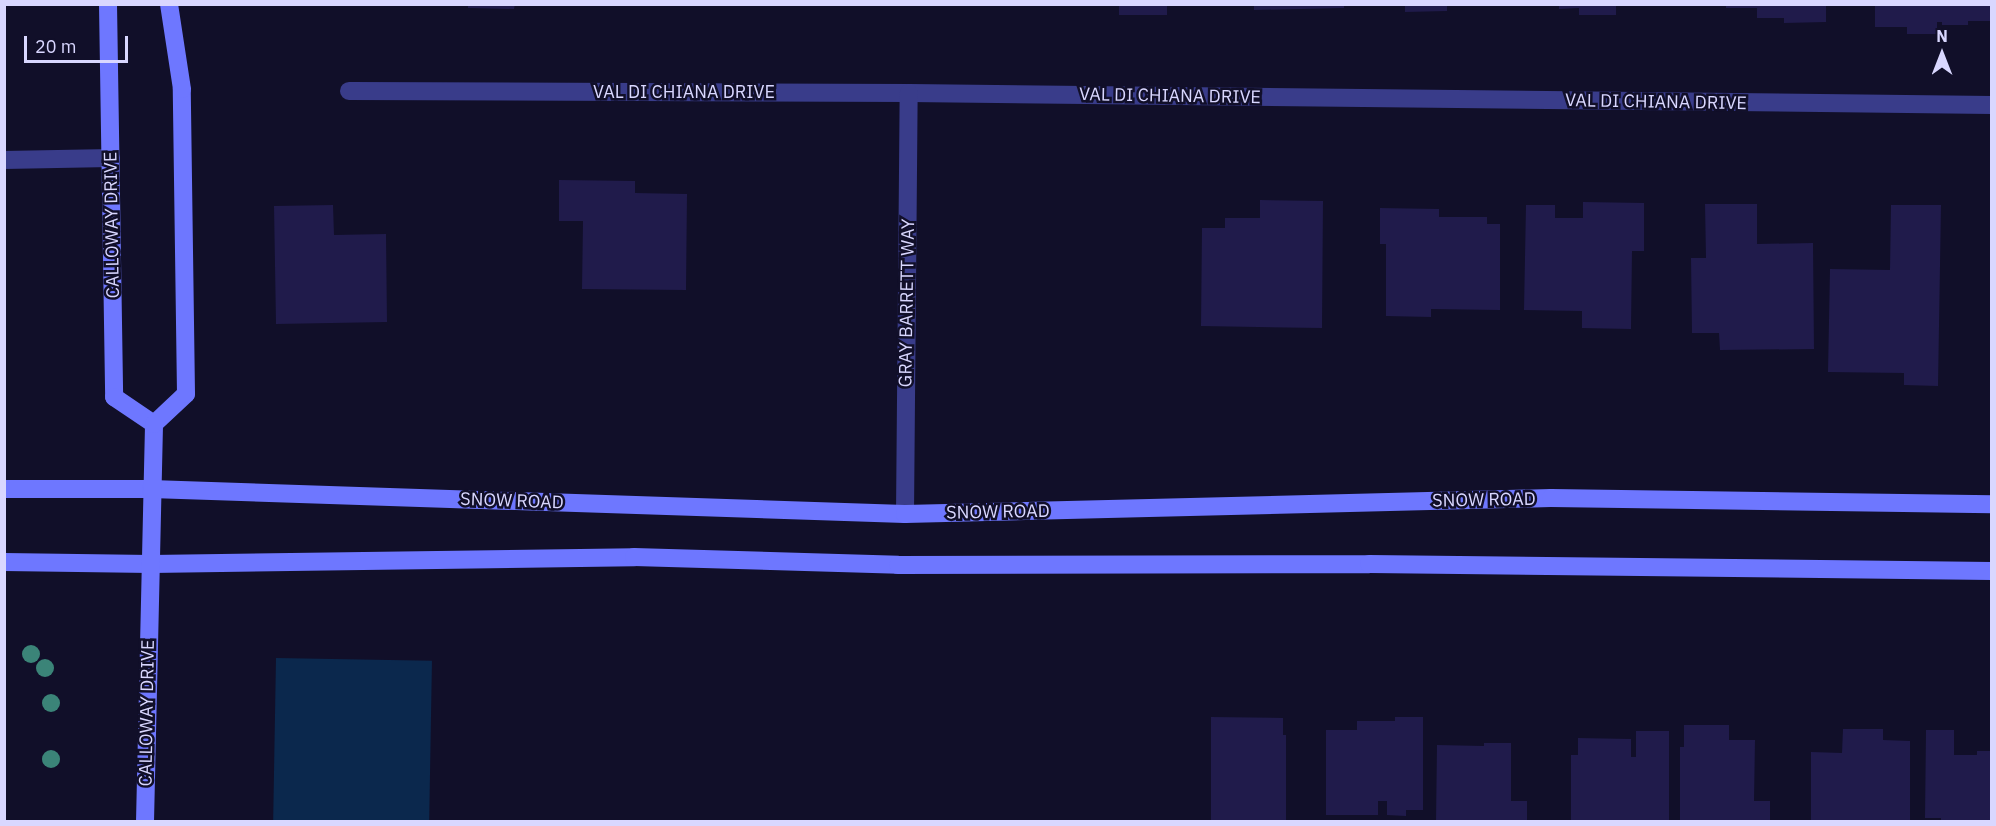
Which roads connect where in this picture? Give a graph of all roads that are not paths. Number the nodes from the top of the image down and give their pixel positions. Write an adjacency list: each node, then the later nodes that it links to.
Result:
1 (108, 4): 6 (main road, CALLOWAY DRIVE)
2 (169, 4): 8 (main road)
3 (349, 91): 4 (street, VAL DI CHIANA DRIVE)
4 (909, 93): 5 (street, VAL DI CHIANA DRIVE); 12 (street, GRAY BARRETT WAY)
5 (1992, 105)
6 (111, 158): 7 (street); 8 (main road, CALLOWAY DRIVE)
7 (4, 160)
8 (154, 424): 10 (main road, CALLOWAY DRIVE)
9 (4, 489): 10 (main road, SNOW ROAD)
10 (151, 489): 12 (main road, SNOW ROAD); 14 (main road, CALLOWAY DRIVE)
11 (1992, 504): 12 (main road, SNOW ROAD)
12 (905, 514)
13 (4, 562): 14 (main road)
14 (150, 564): 15 (main road); 16 (main road, CALLOWAY DRIVE)
15 (1992, 571)
16 (145, 822)

